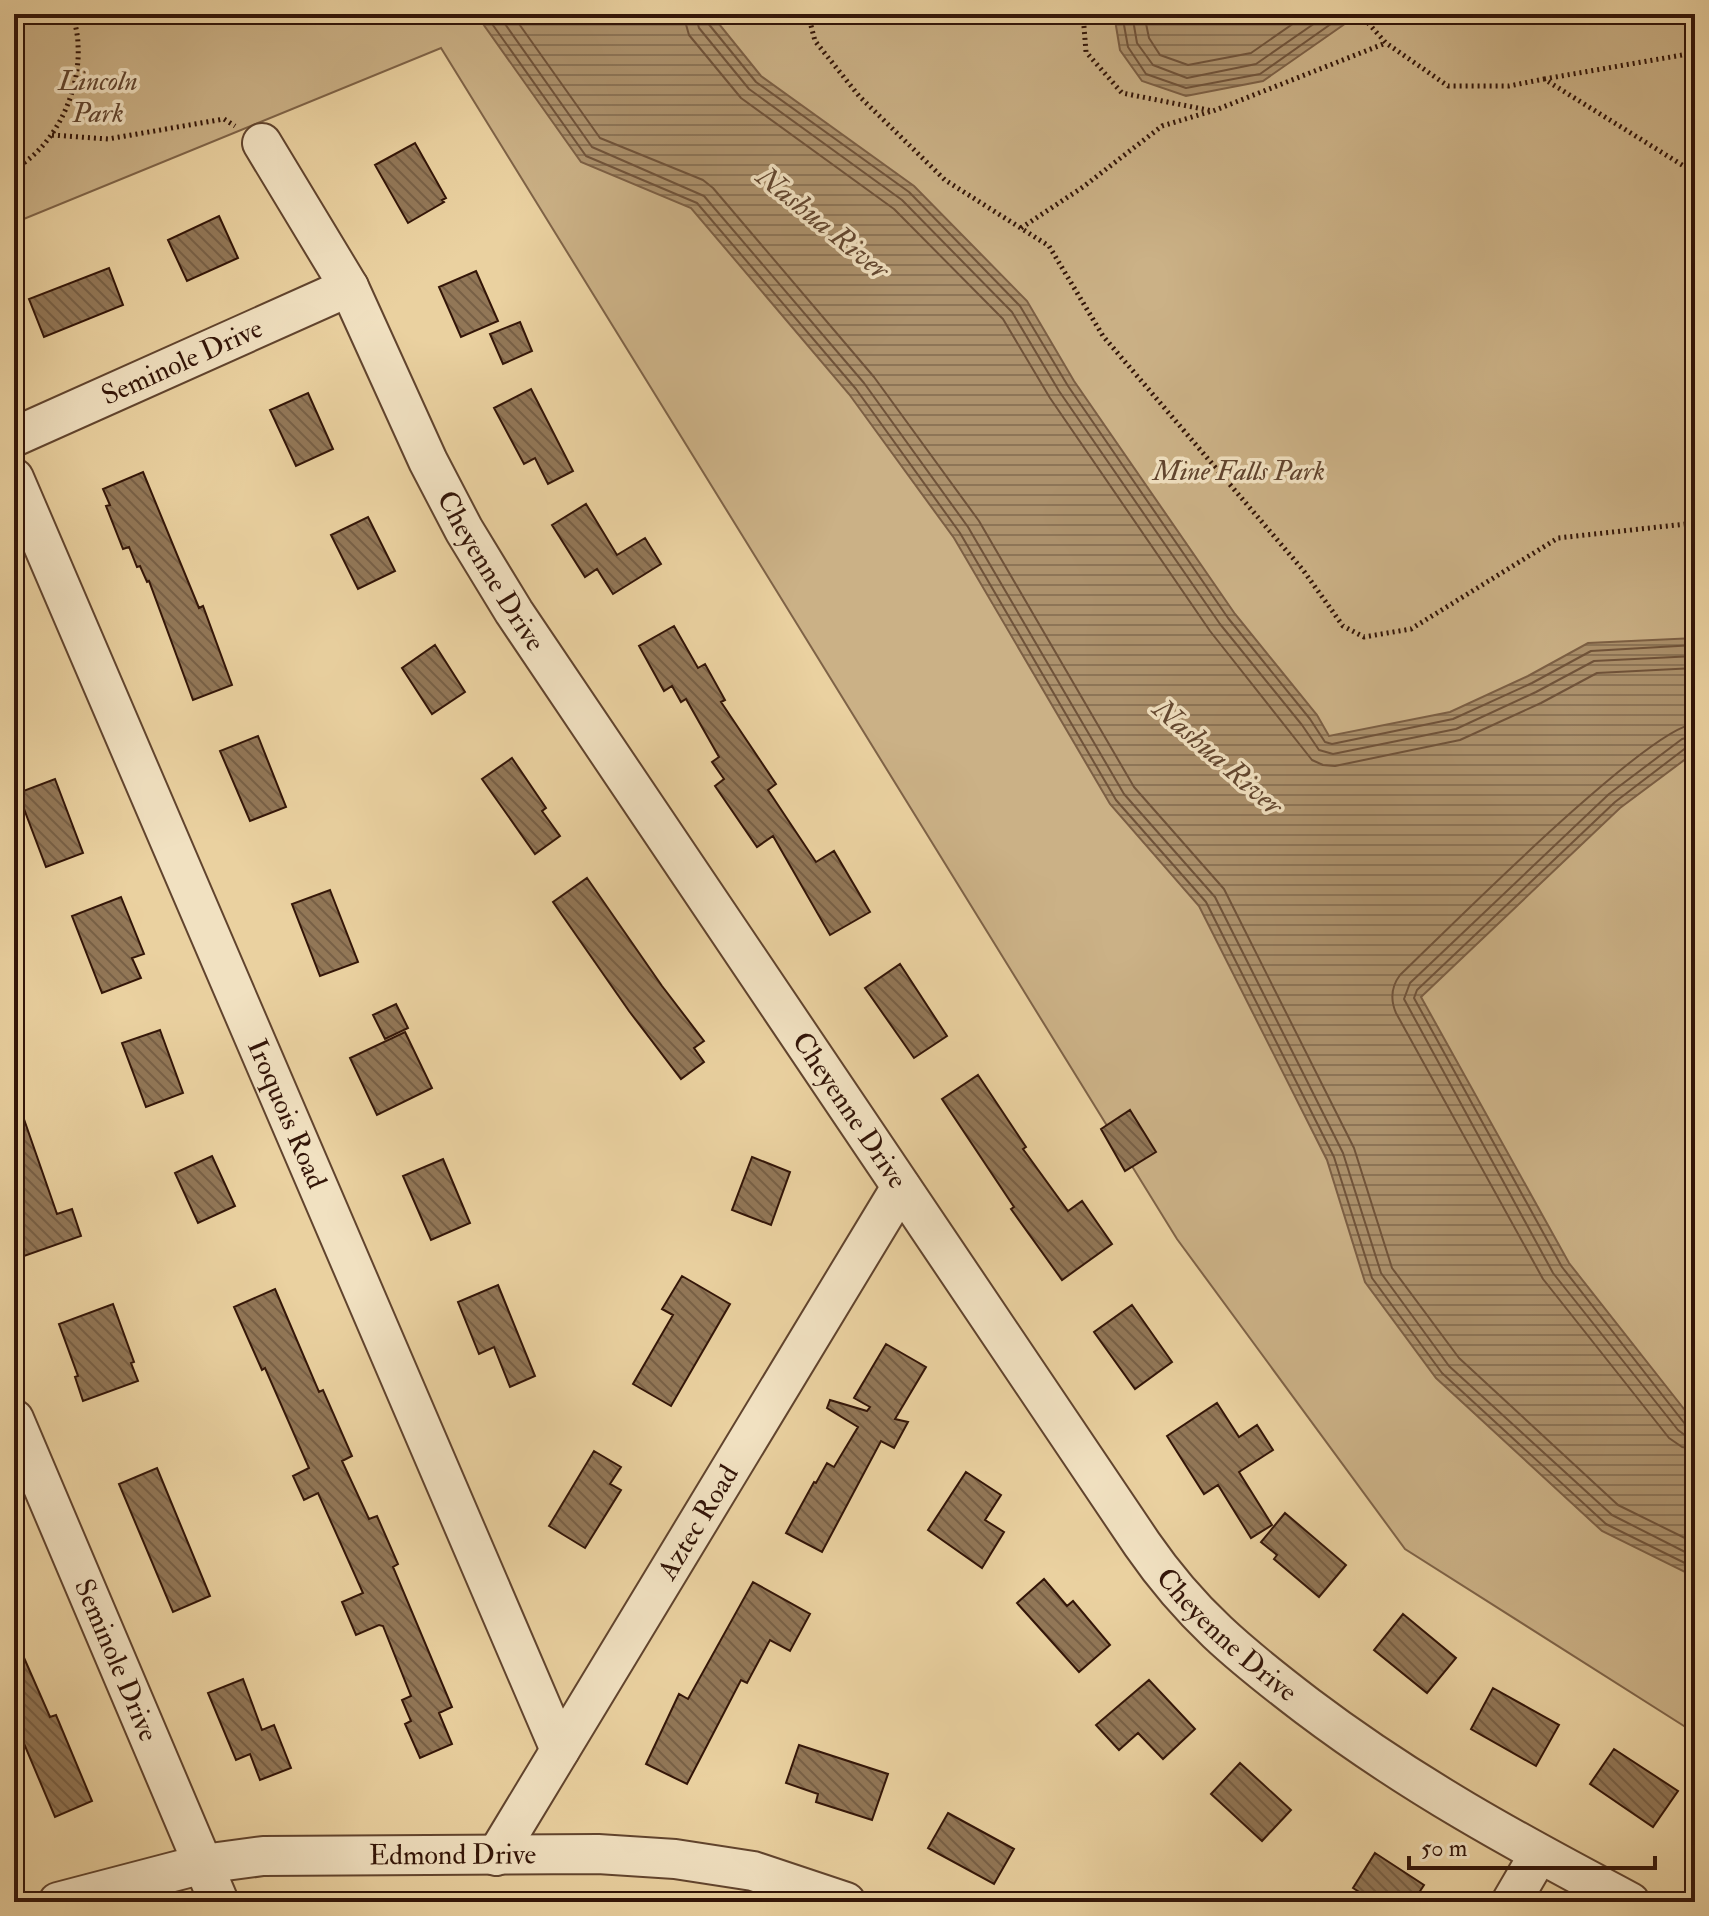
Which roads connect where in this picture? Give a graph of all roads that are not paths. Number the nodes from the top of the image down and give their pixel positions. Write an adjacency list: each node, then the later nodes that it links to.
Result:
1 (262, 143): 2 (street, Cheyenne Drive)
2 (349, 287): 3 (street, Seminole Drive); 5 (street, Cheyenne Drive)
3 (14, 437)
4 (14, 478): 7 (street, Iroquois Road)
5 (901, 1187): 7 (street, Aztec Road); 8 (street, Cheyenne Drive)
6 (14, 1419): 10 (street, Seminole Drive)
7 (560, 1750): 9 (street, Aztec Road)
8 (1539, 1854): 14 (street); 15 (street, Cheyenne Drive)
9 (496, 1856): 10 (street, Edmond Drive); 13 (street, Edmond Drive)
10 (203, 1864): 11 (street, Edmond Drive); 12 (street, Seminole Drive)
11 (58, 1902)
12 (219, 1902)
13 (846, 1902)
14 (1511, 1902)
15 (1630, 1902)

